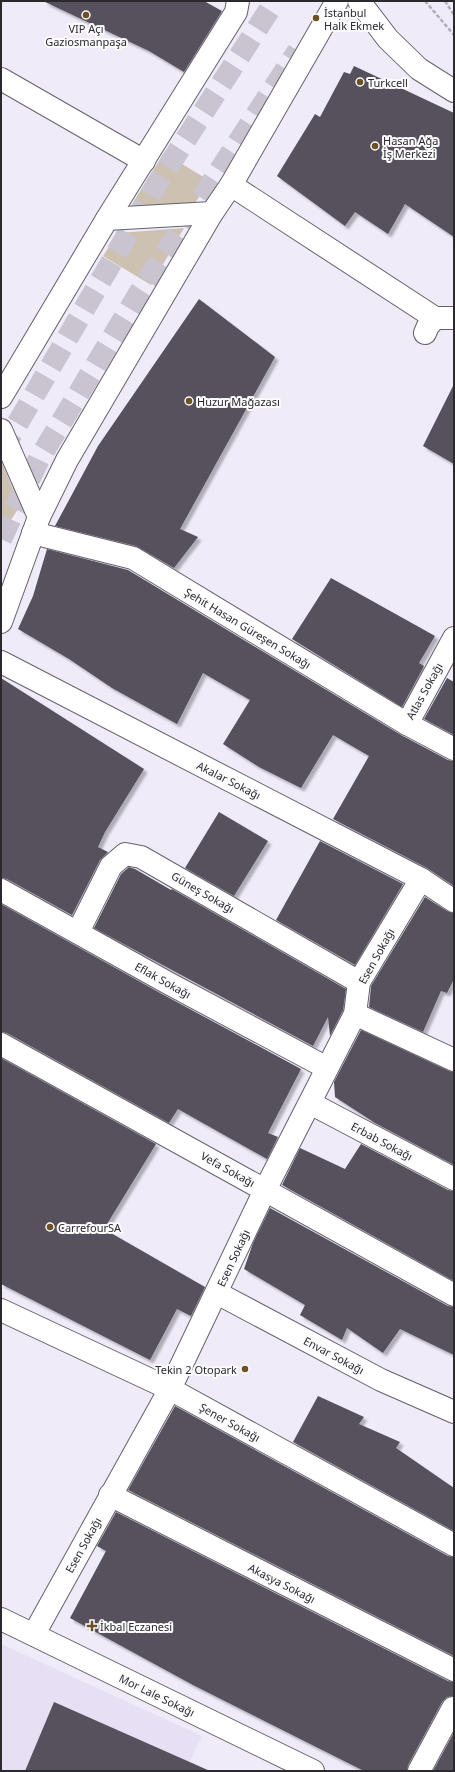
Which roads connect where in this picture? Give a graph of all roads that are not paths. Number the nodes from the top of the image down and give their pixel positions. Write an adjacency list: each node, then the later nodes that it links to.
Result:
1 (238, 1): 6 (street)
2 (337, 1): 7 (street)
3 (359, 1): 5 (street)
4 (1, 79): 6 (street)
5 (454, 91)
6 (144, 162): 9 (street)
7 (231, 185): 8 (street); 10 (street)
8 (212, 214): 9 (street); 13 (street)
9 (107, 219): 11 (street)
10 (438, 323)
11 (1, 397)
12 (1, 430): 13 (street)
13 (36, 525): 14 (street); 17 (street, Şehit Hasan Güreşen Sokağı)
14 (1, 620)
15 (454, 638): 17 (street, Atlas Sokağı)
16 (1, 662): 19 (street, Akalar Sokağı)
17 (406, 724): 18 (street, Şehit Hasan Güreşen Sokağı)
18 (454, 749)
19 (421, 879): 21 (street, Akalar Sokağı); 23 (street, Esen Sokağı)
20 (1, 890): 22 (street, Eflak Sokağı)
21 (454, 901)
22 (78, 932): 23 (street, Güneş Sokağı); 27 (street, Eflak Sokağı)
23 (359, 982): 24 (street, Esen Sokağı)
24 (355, 1014): 26 (street); 27 (street, Esen Sokağı)
25 (1, 1044): 30 (street, Vefa Sokağı)
26 (454, 1060)
27 (327, 1068): 28 (street, Esen Sokağı)
28 (310, 1103): 29 (street, Erbab Sokağı); 30 (street, Esen Sokağı)
29 (454, 1180)
30 (265, 1190): 31 (street, Esen Sokağı); 32 (street, Vefa Sokağı)
31 (217, 1293): 34 (street, Esen Sokağı); 35 (street, Envar Sokağı)
32 (454, 1295)
33 (1, 1310): 34 (street, Şener Sokağı)
34 (170, 1389): 36 (street, Esen Sokağı); 37 (street, Şener Sokağı)
35 (454, 1412)
36 (110, 1495): 39 (street, Esen Sokağı); 40 (street, Akasya Sokağı)
37 (454, 1545)
38 (1, 1619): 39 (street, Mor Lale Sokağı)
39 (34, 1634): 42 (street, Mor Lale Sokağı)
40 (454, 1670)
41 (453, 1708): 43 (street)
42 (313, 1771)
43 (419, 1771)

